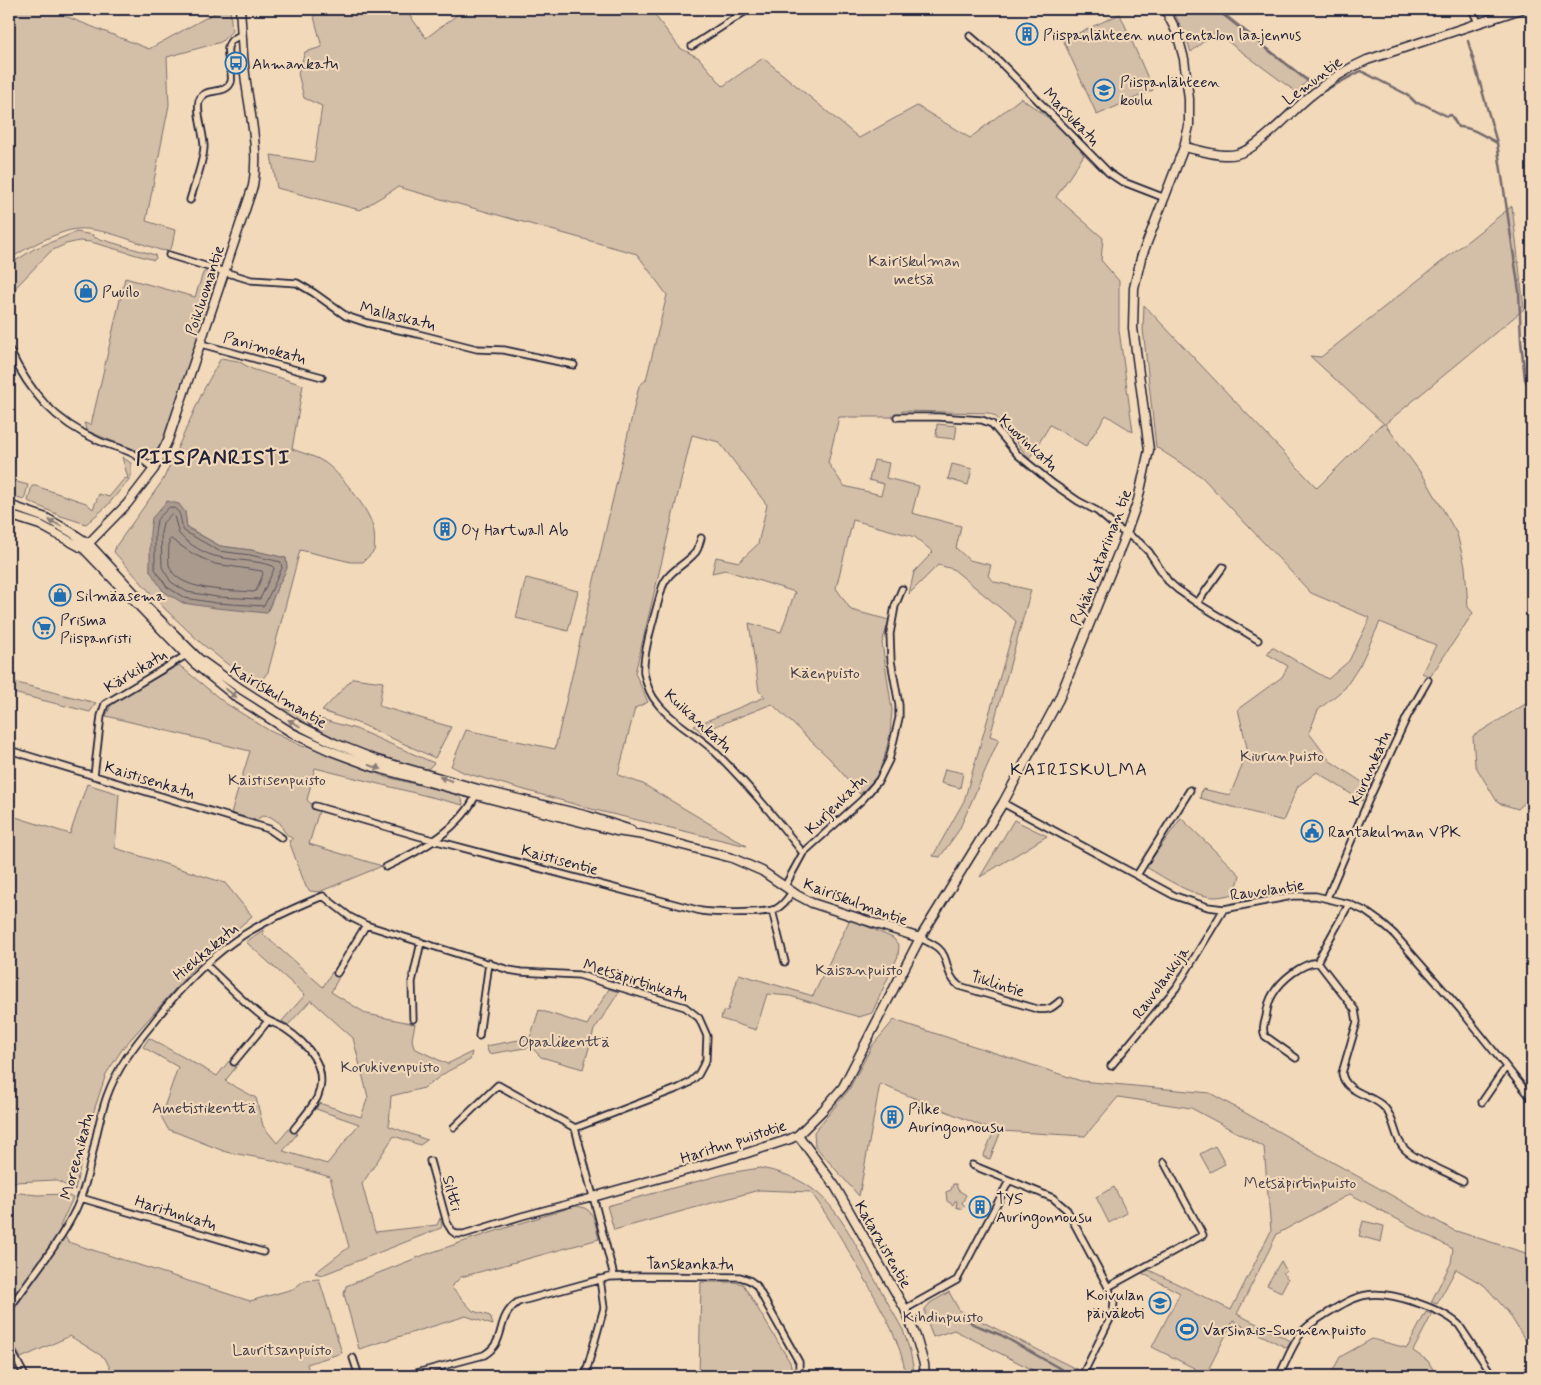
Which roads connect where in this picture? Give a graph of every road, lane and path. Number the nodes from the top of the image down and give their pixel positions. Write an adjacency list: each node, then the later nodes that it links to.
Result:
1 (240, 9): 7 (street, Poikluomantie)
2 (749, 9): 9 (street)
3 (1165, 9): 10 (street, Pyhän Katariinan tie)
4 (1472, 9): 6 (street)
5 (1520, 9): 6 (street, Lemuntie)
6 (1478, 22): 10 (street, Lemuntie)
7 (242, 36): 12 (street); 14 (street, Poikluomantie)
8 (970, 36): 11 (street, Marsukatu)
9 (692, 46)
10 (1184, 147): 11 (street, Pyhän Katariinan tie)
11 (1165, 198): 23 (street, Pyhän Katariinan tie)
12 (190, 200)
13 (169, 255): 14 (street, Mallaskatu)
14 (224, 271): 15 (street, Poikluomantie); 17 (street, Mallaskatu)
15 (201, 344): 18 (street, Panimokatu); 20 (street, Poikluomantie)
16 (9, 349): 20 (street)
17 (574, 365)
18 (322, 376)
19 (897, 417): 23 (street, Kuovinkatu)
20 (154, 469): 25 (street, Poikluomantie)
21 (9, 505): 25 (street, Kairiskulmantie, one-way to 21)
22 (9, 515): 25 (street, Kairiskulmantie)
23 (1126, 534): 28 (street, Kuovinkatu); 36 (street, Pyhän Katariinan tie)
24 (701, 538): 40 (street, Kuikankatu)
25 (86, 546): 30 (street, Kairiskulmantie)
26 (1223, 567): 28 (street)
27 (902, 589): 40 (street, Kurjenkatu)
28 (1197, 604): 29 (street, Kuovinkatu)
29 (1258, 640)
30 (188, 653): 33 (street, Kärkikatu); 35 (street, Kairiskulmantie)
31 (1428, 680): 46 (street, Kiurunkatu)
32 (9, 750): 33 (street, Kaistisenkatu)
33 (94, 776): 38 (street, Kaistisenkatu)
34 (1190, 790): 42 (street)
35 (477, 792): 39 (street); 43 (street, Kairiskulmantie)
36 (1004, 803): 42 (street, Rauvolantie); 51 (street, Pyhän Katariinan tie)
37 (315, 806): 39 (street, Kaistisentie)
38 (282, 838)
39 (437, 840): 41 (street); 49 (street, Kaistisentie)
40 (803, 853): 43 (street, Kurjenkatu)
41 (386, 867)
42 (1137, 875): 48 (street, Rauvolantie)
43 (785, 886): 44 (street, Kairiskulmantie)
44 (792, 892): 49 (street); 51 (street, Kairiskulmantie)
45 (323, 896): 50 (street, Metsäpirtinkatu); 56 (street, Hiekkakatu)
46 (1327, 898): 47 (street, Rauvolantie); 48 (street, Rauvolantie)
47 (1349, 904): 54 (street); 66 (street, Rauvolantie)
48 (1224, 909): 65 (street, Rauvolankuja)
49 (772, 910): 53 (street)
50 (366, 925): 52 (street, Metsäpirtinkatu); 57 (street)
51 (920, 938): 58 (street, Tiklintie); 72 (street, Haritun puistotie)
52 (421, 942): 55 (street, Metsäpirtinkatu); 59 (street)
53 (785, 962)
54 (1318, 962): 63 (street); 76 (street)
55 (489, 963): 61 (street); 70 (street, Metsäpirtinkatu)
56 (206, 965): 60 (street); 62 (street, Hiekkakatu)
57 (337, 973)
58 (1060, 1001)
59 (413, 1019)
60 (268, 1021): 64 (street); 71 (street)
61 (479, 1036)
62 (127, 1056): 79 (street, Moreenikatu)
63 (1296, 1058)
64 (234, 1062)
65 (1111, 1066)
66 (1506, 1067): 67 (street, Rauvolantie); 68 (street)
67 (1532, 1099)
68 (1482, 1102)
69 (454, 1127): 70 (street)
70 (575, 1128): 78 (street)
71 (294, 1129)
72 (798, 1135): 78 (street, Haritun puistotie); 86 (street, Kataraistentie)
73 (430, 1162): 80 (street, Siltti)
74 (1164, 1162): 84 (street)
75 (972, 1165): 77 (street)
76 (1463, 1180)
77 (1009, 1181): 84 (street); 86 (street)
78 (593, 1197): 80 (street, Haritun puistotie); 82 (street)
79 (81, 1198): 81 (street, Haritunkatu); 85 (street, Moreenikatu)
80 (452, 1231)
81 (263, 1252)
82 (611, 1277): 83 (street); 93 (street, Tanskankatu)
83 (600, 1279): 91 (street); 92 (street)
84 (1108, 1287): 95 (street)
85 (9, 1309)
86 (905, 1309): 94 (street, Kataraistentie)
87 (9, 1346): 89 (street)
88 (353, 1358): 90 (street)
89 (25, 1376)
90 (359, 1376)
91 (405, 1376)
92 (584, 1376)
93 (799, 1376)
94 (925, 1376)
95 (1082, 1376)
96 (1279, 1376): 97 (street)
97 (1493, 1376)

